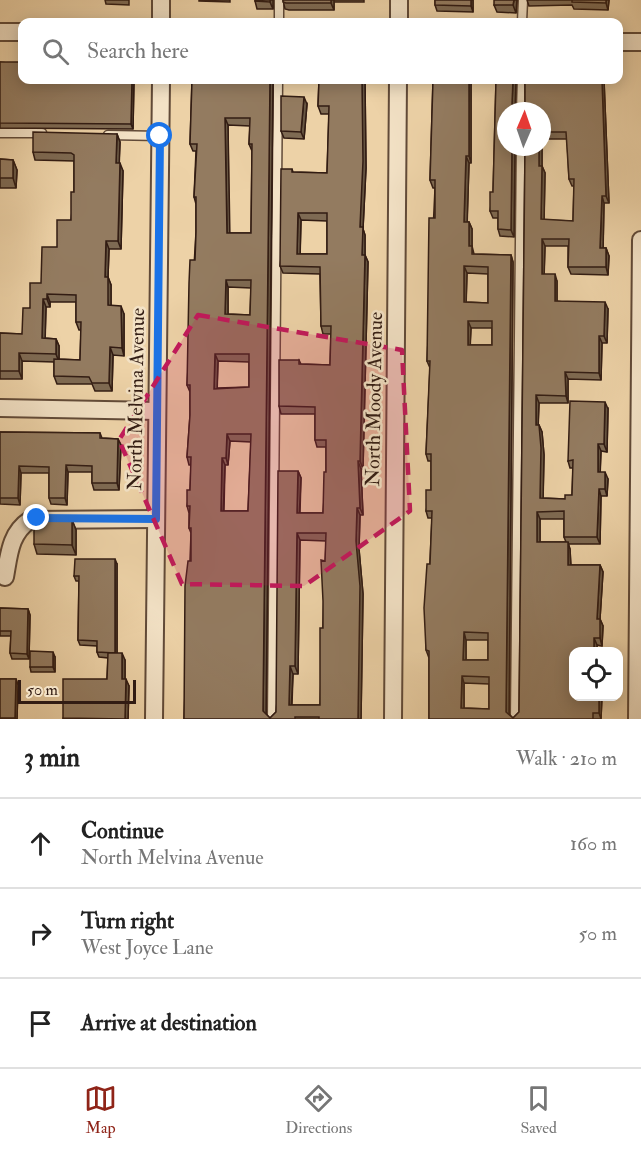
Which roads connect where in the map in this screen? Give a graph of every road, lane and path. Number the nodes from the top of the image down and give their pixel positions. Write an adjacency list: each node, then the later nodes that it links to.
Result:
1 (161, 0): 5 (street)
2 (279, 0): 6 (lane)
3 (399, 0): 7 (street)
4 (523, 0): 8 (lane)
5 (161, 18)
6 (279, 18)
7 (399, 18)
8 (522, 18)
9 (0, 32): 10 (street)
10 (18, 32)
11 (623, 42): 12 (street)
12 (641, 42)
13 (160, 84): 21 (street, North Melvina Avenue)
14 (278, 84): 29 (lane)
15 (398, 84): 30 (street, North Moody Avenue)
16 (522, 84): 17 (lane)
17 (522, 102)
18 (0, 133): 19 (lane)
19 (57, 134)
20 (103, 135): 21 (lane)
21 (160, 136): 25 (street, North Melvina Avenue)
22 (521, 156): 31 (lane)
23 (641, 240): 32 (street)
24 (0, 408): 25 (street)
25 (157, 411): 26 (street, North Melvina Avenue)
26 (156, 519): 27 (street); 28 (street, North Melvina Avenue)
27 (5, 577)
28 (154, 719)
29 (272, 719)
30 (393, 719)
31 (515, 719)
32 (637, 719)

